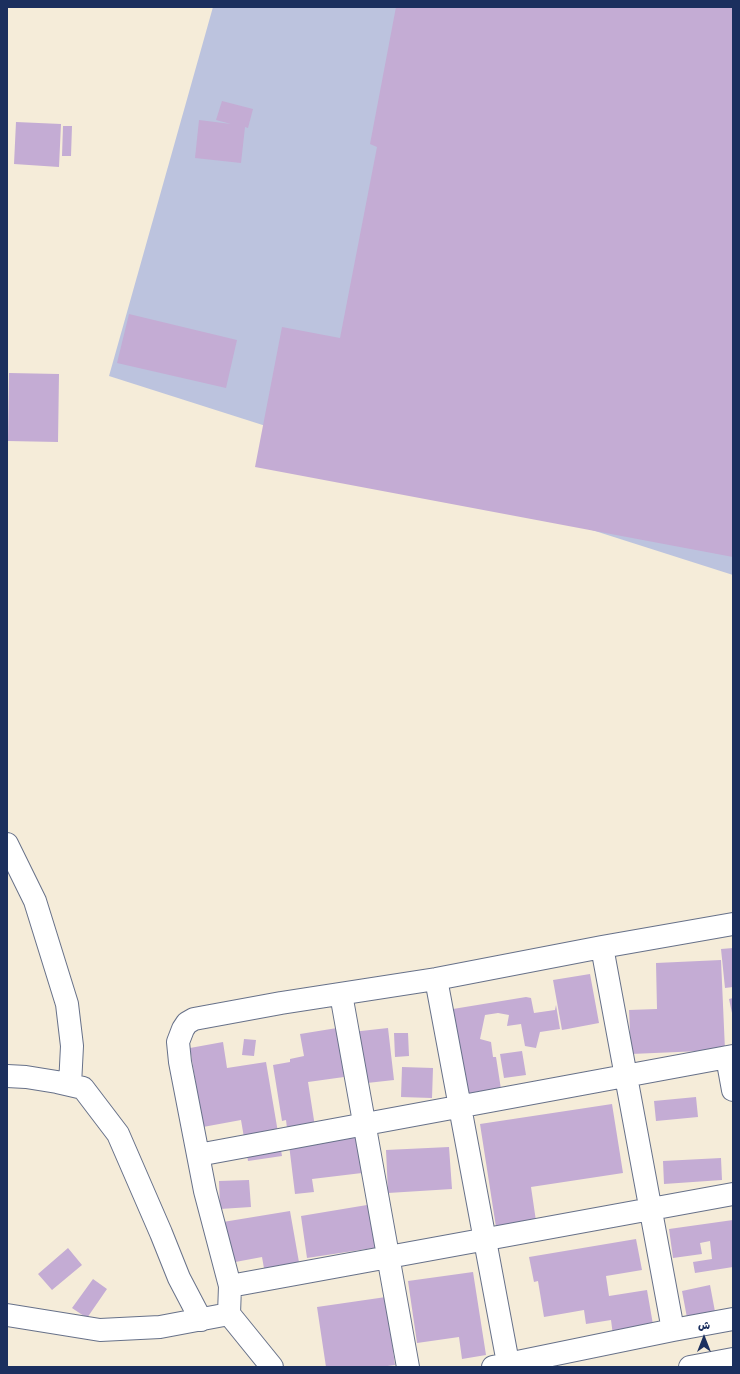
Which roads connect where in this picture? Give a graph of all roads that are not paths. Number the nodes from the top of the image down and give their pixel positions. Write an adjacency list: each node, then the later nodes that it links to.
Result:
1 (7, 844): 9 (street)
2 (733, 924): 3 (street)
3 (602, 947): 4 (street); 8 (street)
4 (436, 979): 5 (street); 11 (street)
5 (341, 994): 12 (street); 13 (street)
6 (730, 1057): 8 (street); 10 (street)
7 (7, 1076): 9 (street)
8 (626, 1076): 11 (street); 15 (street)
9 (70, 1085): 22 (street)
10 (733, 1090)
11 (460, 1106): 12 (street); 16 (street)
12 (364, 1124): 13 (street); 17 (street)
13 (198, 1155): 18 (street)
14 (733, 1194): 15 (street)
15 (651, 1209): 16 (street); 23 (street)
16 (484, 1239): 17 (street); 25 (street)
17 (388, 1257): 18 (street); 27 (street)
18 (230, 1286): 19 (street)
19 (229, 1314): 22 (street); 26 (street)
20 (7, 1315): 22 (street)
21 (733, 1319): 23 (street)
22 (201, 1320)
23 (673, 1330): 25 (street)
24 (733, 1359): 28 (street)
25 (500, 1365)
26 (272, 1367)
27 (408, 1367)
28 (690, 1367)

